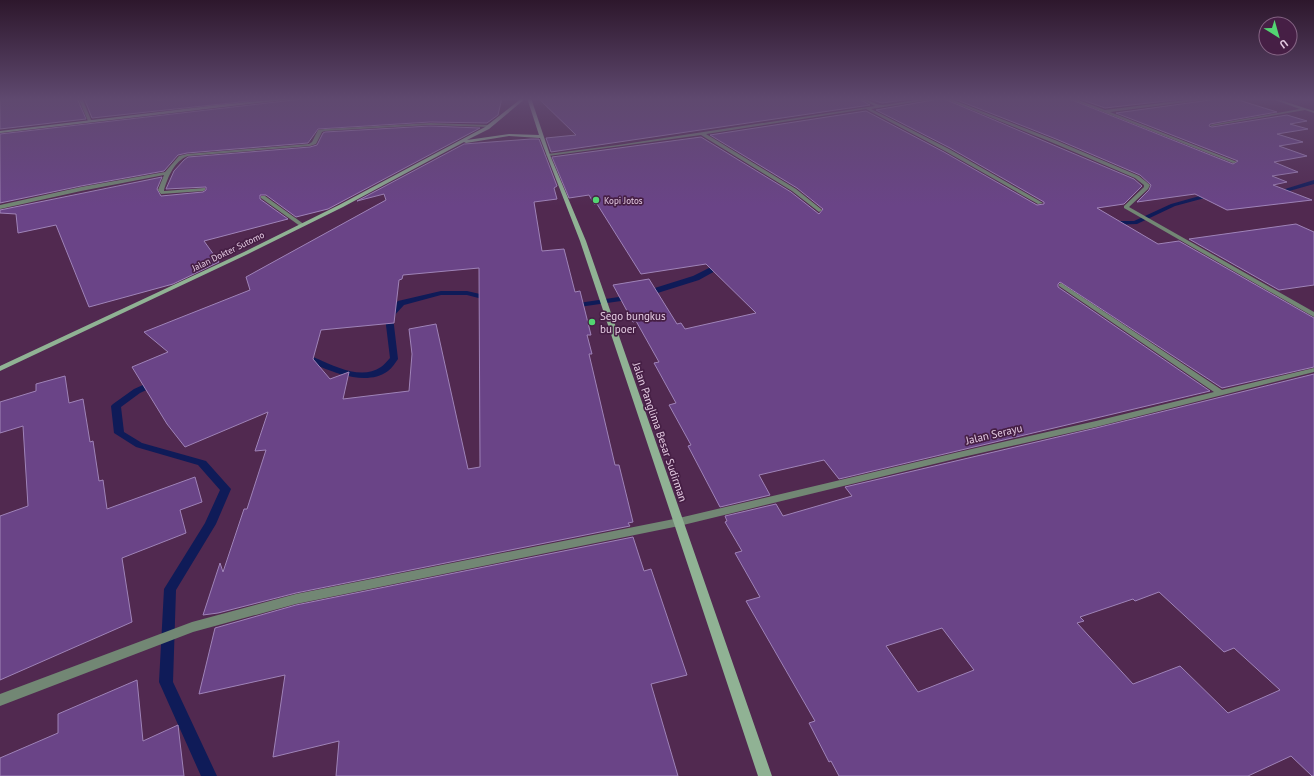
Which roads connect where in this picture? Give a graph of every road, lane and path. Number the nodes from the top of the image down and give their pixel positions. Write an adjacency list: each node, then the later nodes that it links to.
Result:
1 (318, 134): 12 (street)
2 (475, 134): 9 (main road, Jalan Dokter Sutomo)
3 (694, 134): 10 (street)
4 (704, 134): 17 (street)
5 (917, 134): 15 (street)
6 (1035, 134): 20 (street)
7 (1165, 134): 11 (street)
8 (542, 137): 9 (main road, Jalan Dokter Sutomo); 10 (main road, Jalan Panglima Besar Sudirman)
9 (461, 143): 18 (main road, Jalan Dokter Sutomo)
10 (548, 155): 24 (main road, Jalan Panglima Besar Sudirman)
11 (1235, 162)
12 (167, 173): 13 (street); 16 (street)
13 (203, 189)
14 (263, 198): 18 (street)
15 (1040, 203)
16 (0, 207)
17 (819, 210)
18 (302, 225): 21 (main road, Jalan Dokter Sutomo)
19 (1061, 285): 23 (street)
20 (1314, 315)
21 (0, 369)
22 (1314, 370): 23 (street, Jalan Serayu)
23 (1220, 393): 24 (street, Jalan Serayu)
24 (679, 522): 25 (street, Jalan Serayu); 26 (main road, Jalan Panglima Besar Sudirman)
25 (0, 700)
26 (765, 776)

